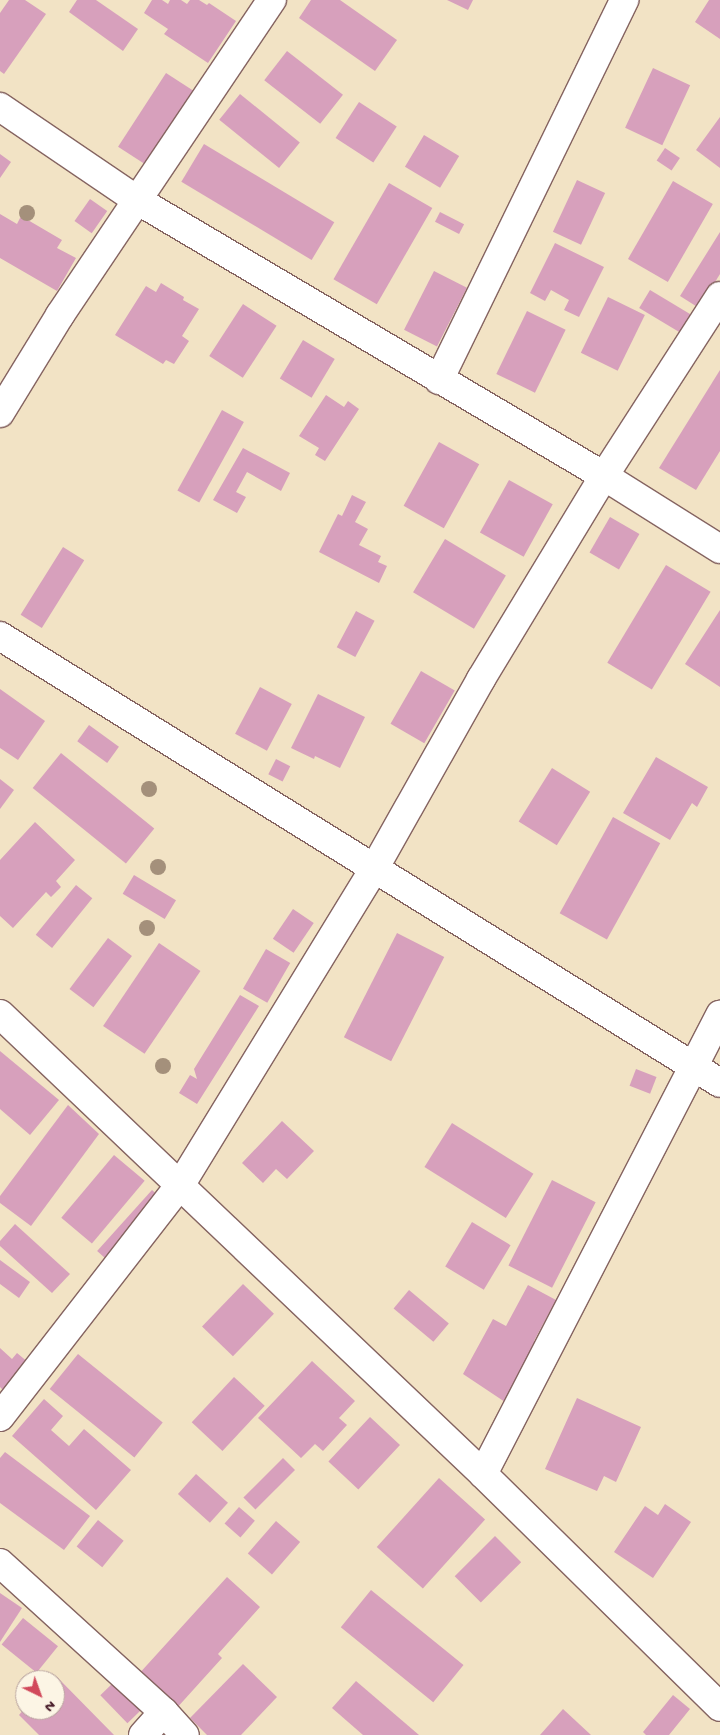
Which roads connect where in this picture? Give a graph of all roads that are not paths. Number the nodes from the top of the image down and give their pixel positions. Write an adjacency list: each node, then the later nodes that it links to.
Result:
1 (272, 0): 4 (street)
2 (624, 0): 6 (street)
3 (0, 107): 4 (street)
4 (137, 200): 6 (street); 7 (street)
5 (720, 296): 8 (street)
6 (440, 380): 8 (street)
7 (0, 413)
8 (604, 476): 9 (street); 11 (street)
9 (720, 550)
10 (0, 636): 11 (street)
11 (374, 869): 14 (street); 16 (street)
12 (0, 1014): 16 (street)
13 (720, 1015): 14 (street)
14 (692, 1067): 15 (street); 18 (street)
15 (720, 1083)
16 (181, 1184): 17 (street); 18 (street)
17 (0, 1417)
18 (482, 1474): 20 (street)
19 (0, 1563): 21 (street)
20 (720, 1707)
21 (164, 1712): 22 (street); 23 (street)
22 (143, 1735)
23 (185, 1735)

